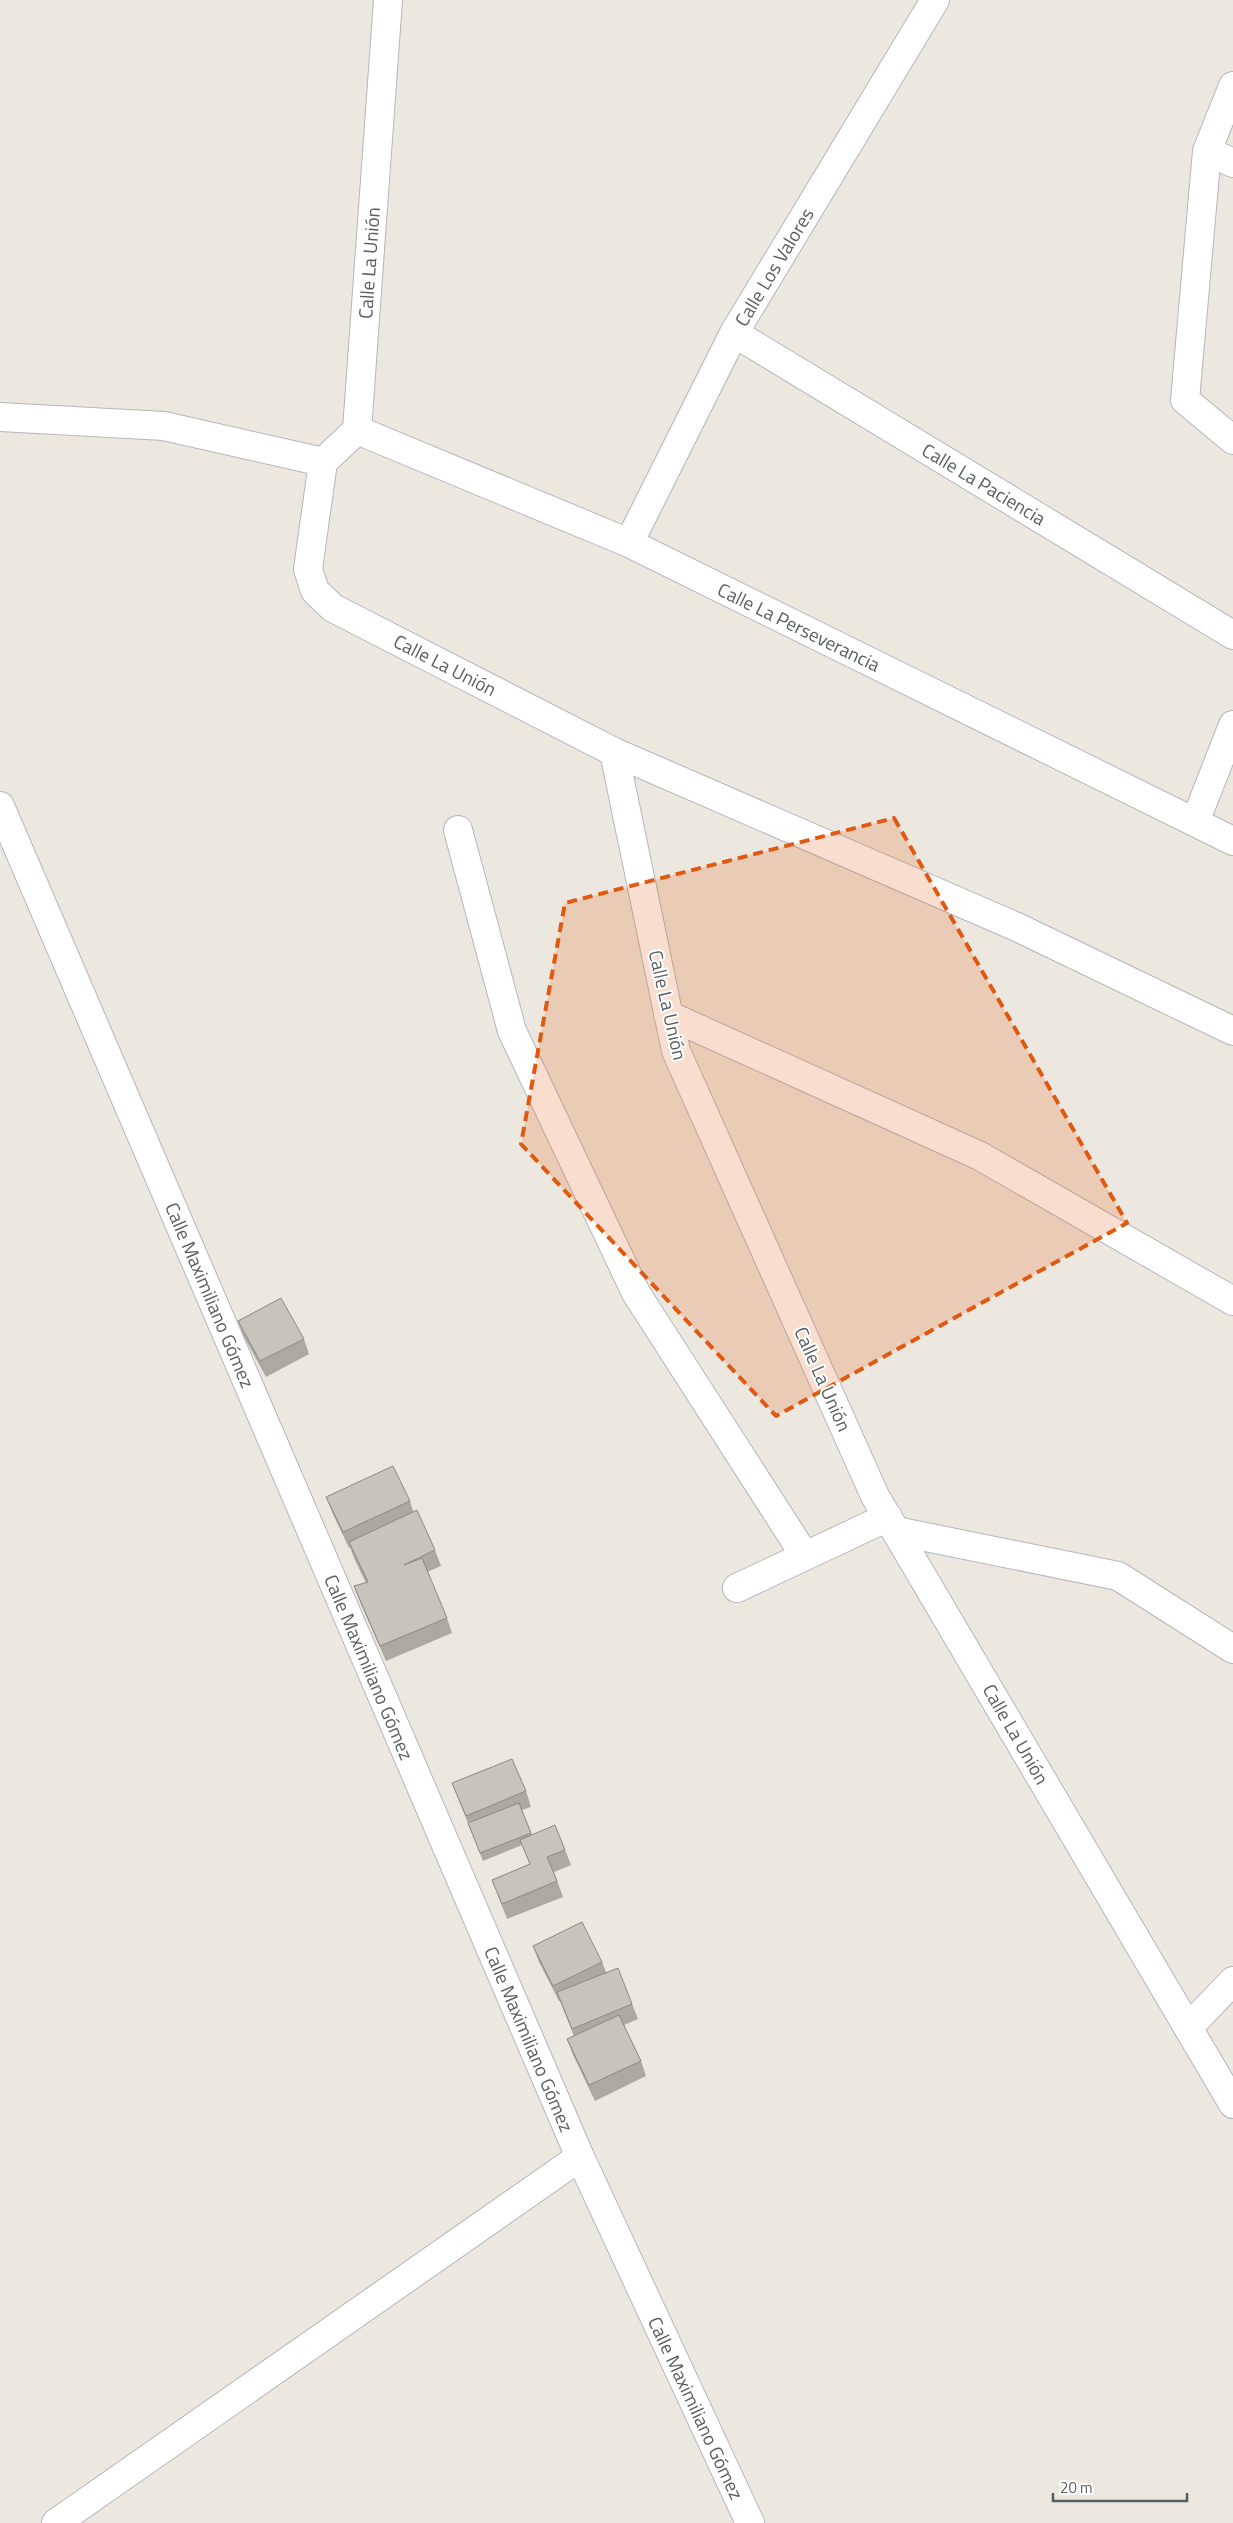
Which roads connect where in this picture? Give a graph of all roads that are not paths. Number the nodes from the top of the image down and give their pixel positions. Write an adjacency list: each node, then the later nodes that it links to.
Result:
1 (388, 0): 8 (street, Calle La Unión)
2 (935, 0): 6 (street, Calle Los Valores)
3 (1233, 86): 4 (street)
4 (1207, 151): 5 (street); 9 (street)
5 (1233, 163)
6 (734, 333): 11 (street, Calle Los Valores); 12 (street, Calle La Paciencia)
7 (0, 417): 10 (street)
8 (357, 430): 10 (street); 11 (street, Calle La Perseverancia)
9 (1233, 440)
10 (323, 462): 14 (street, Calle La Unión)
11 (629, 543): 16 (street, Calle La Perseverancia)
12 (1233, 635)
13 (1233, 725): 16 (street)
14 (614, 752): 19 (street, Calle La Unión); 20 (street)
15 (0, 806): 29 (street, Calle Maximiliano Gómez)
16 (1195, 822): 18 (street, Calle La Perseverancia)
17 (458, 830): 23 (street)
18 (1233, 841)
19 (668, 1015): 21 (street); 22 (street, Calle La Unión)
20 (1233, 1031)
21 (1233, 1301)
22 (892, 1524): 23 (street); 25 (street); 27 (street, Calle La Unión)
23 (805, 1556): 24 (street)
24 (737, 1588)
25 (1233, 1649)
26 (1233, 1981): 27 (street)
27 (1188, 2028): 28 (street, Calle La Unión)
28 (1233, 2104)
29 (580, 2157): 30 (street); 31 (street, Calle Maximiliano Gómez)
30 (56, 2523)
31 (750, 2523)

